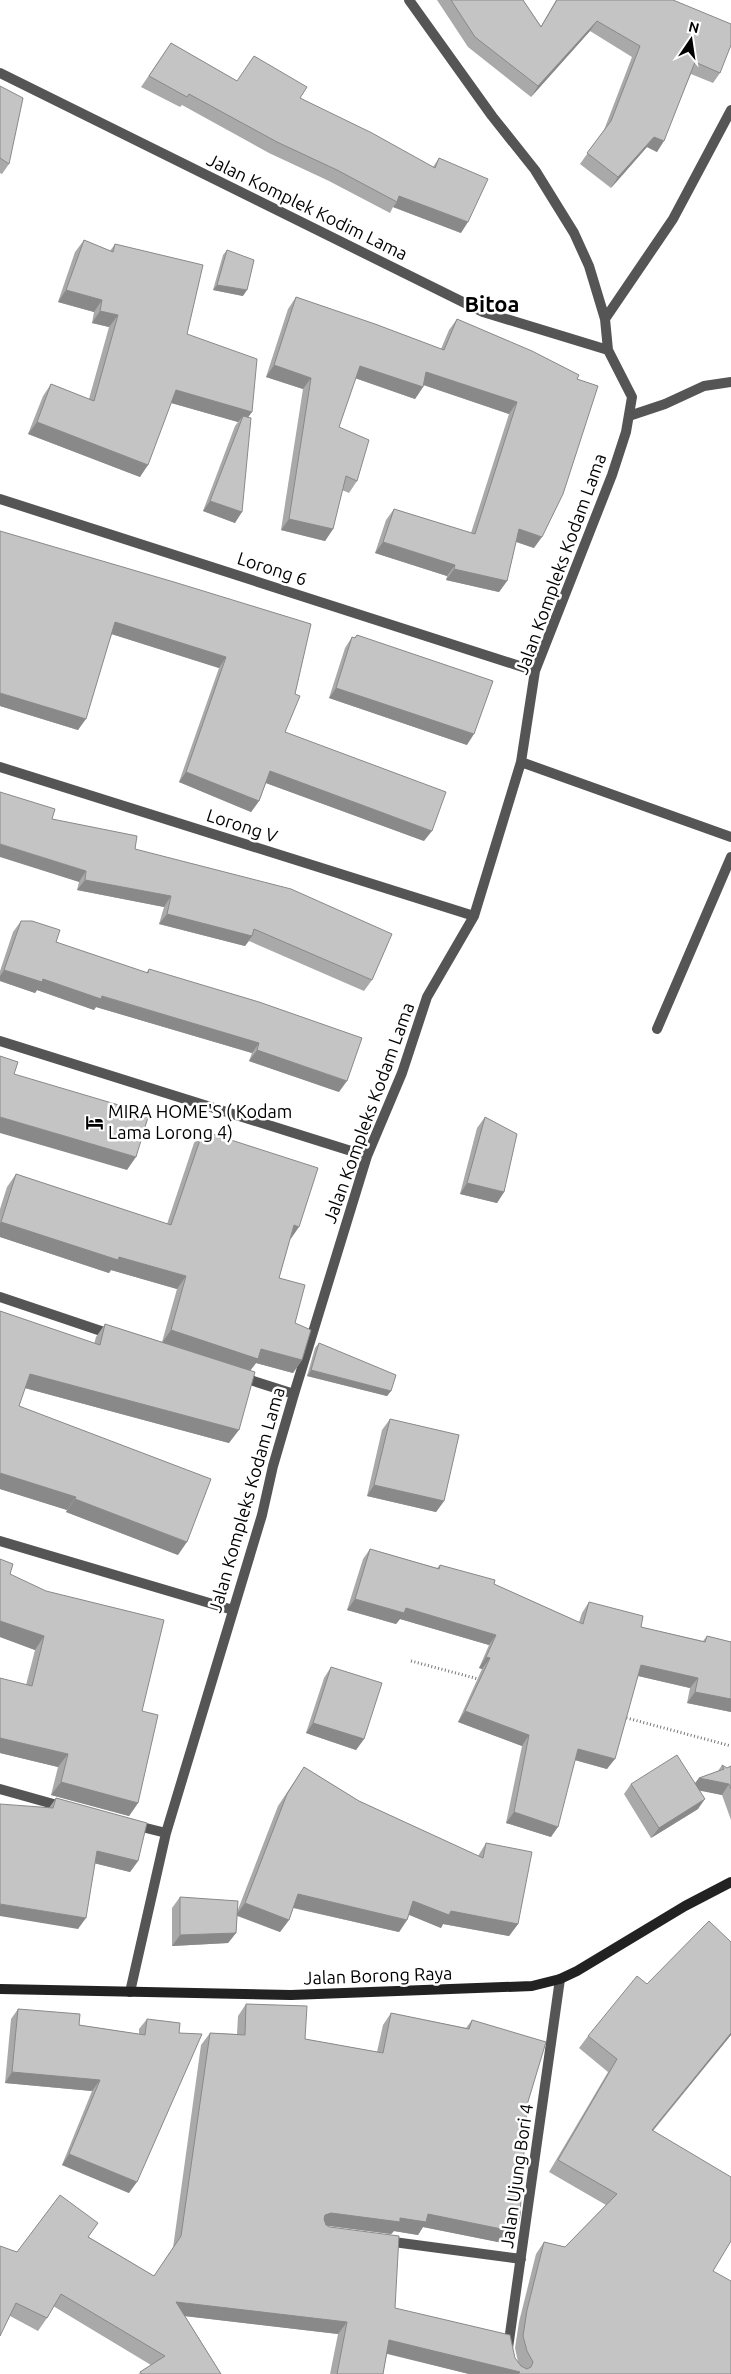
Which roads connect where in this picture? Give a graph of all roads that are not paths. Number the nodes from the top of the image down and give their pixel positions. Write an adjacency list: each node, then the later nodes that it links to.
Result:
1 (409, 0): 4 (street)
2 (0, 73): 5 (street, Jalan Komplek Kodim Lama)
3 (731, 110): 4 (street)
4 (605, 319): 5 (street)
5 (608, 350): 7 (street, Jalan Kompleks Kodam Lama)
6 (731, 382): 7 (street)
7 (629, 416): 9 (street, Jalan Kompleks Kodam Lama)
8 (0, 499): 9 (street, Lorong 6)
9 (535, 671): 10 (street, Jalan Kompleks Kodam Lama)
10 (521, 762): 12 (street); 14 (street, Jalan Kompleks Kodam Lama)
11 (0, 767): 14 (street, Lorong V)
12 (731, 837)
13 (731, 857): 15 (street)
14 (474, 916): 17 (street, Jalan Kompleks Kodam Lama)
15 (657, 1029)
16 (0, 1041): 17 (street)
17 (367, 1156): 21 (street, Jalan Kompleks Kodam Lama)
18 (0, 1297): 19 (street)
19 (123, 1338)
20 (227, 1372): 21 (street)
21 (294, 1394): 23 (street, Jalan Kompleks Kodam Lama)
22 (0, 1541): 23 (street)
23 (234, 1610): 27 (street, Jalan Kompleks Kodam Lama)
24 (0, 1789): 25 (street)
25 (70, 1809)
26 (127, 1823): 27 (street)
27 (166, 1833): 31 (street, Jalan Kompleks Kodam Lama)
28 (731, 1882): 29 (main road, Jalan Borong Raya)
29 (560, 1979): 31 (main road, Jalan Borong Raya); 33 (street, Jalan Ujung Bori 4)
30 (0, 1989): 31 (main road, Jalan Borong Raya)
31 (130, 1992)
32 (373, 2239): 33 (street)
33 (521, 2259): 34 (street, Jalan Ujung Bori 4)
34 (510, 2357)

